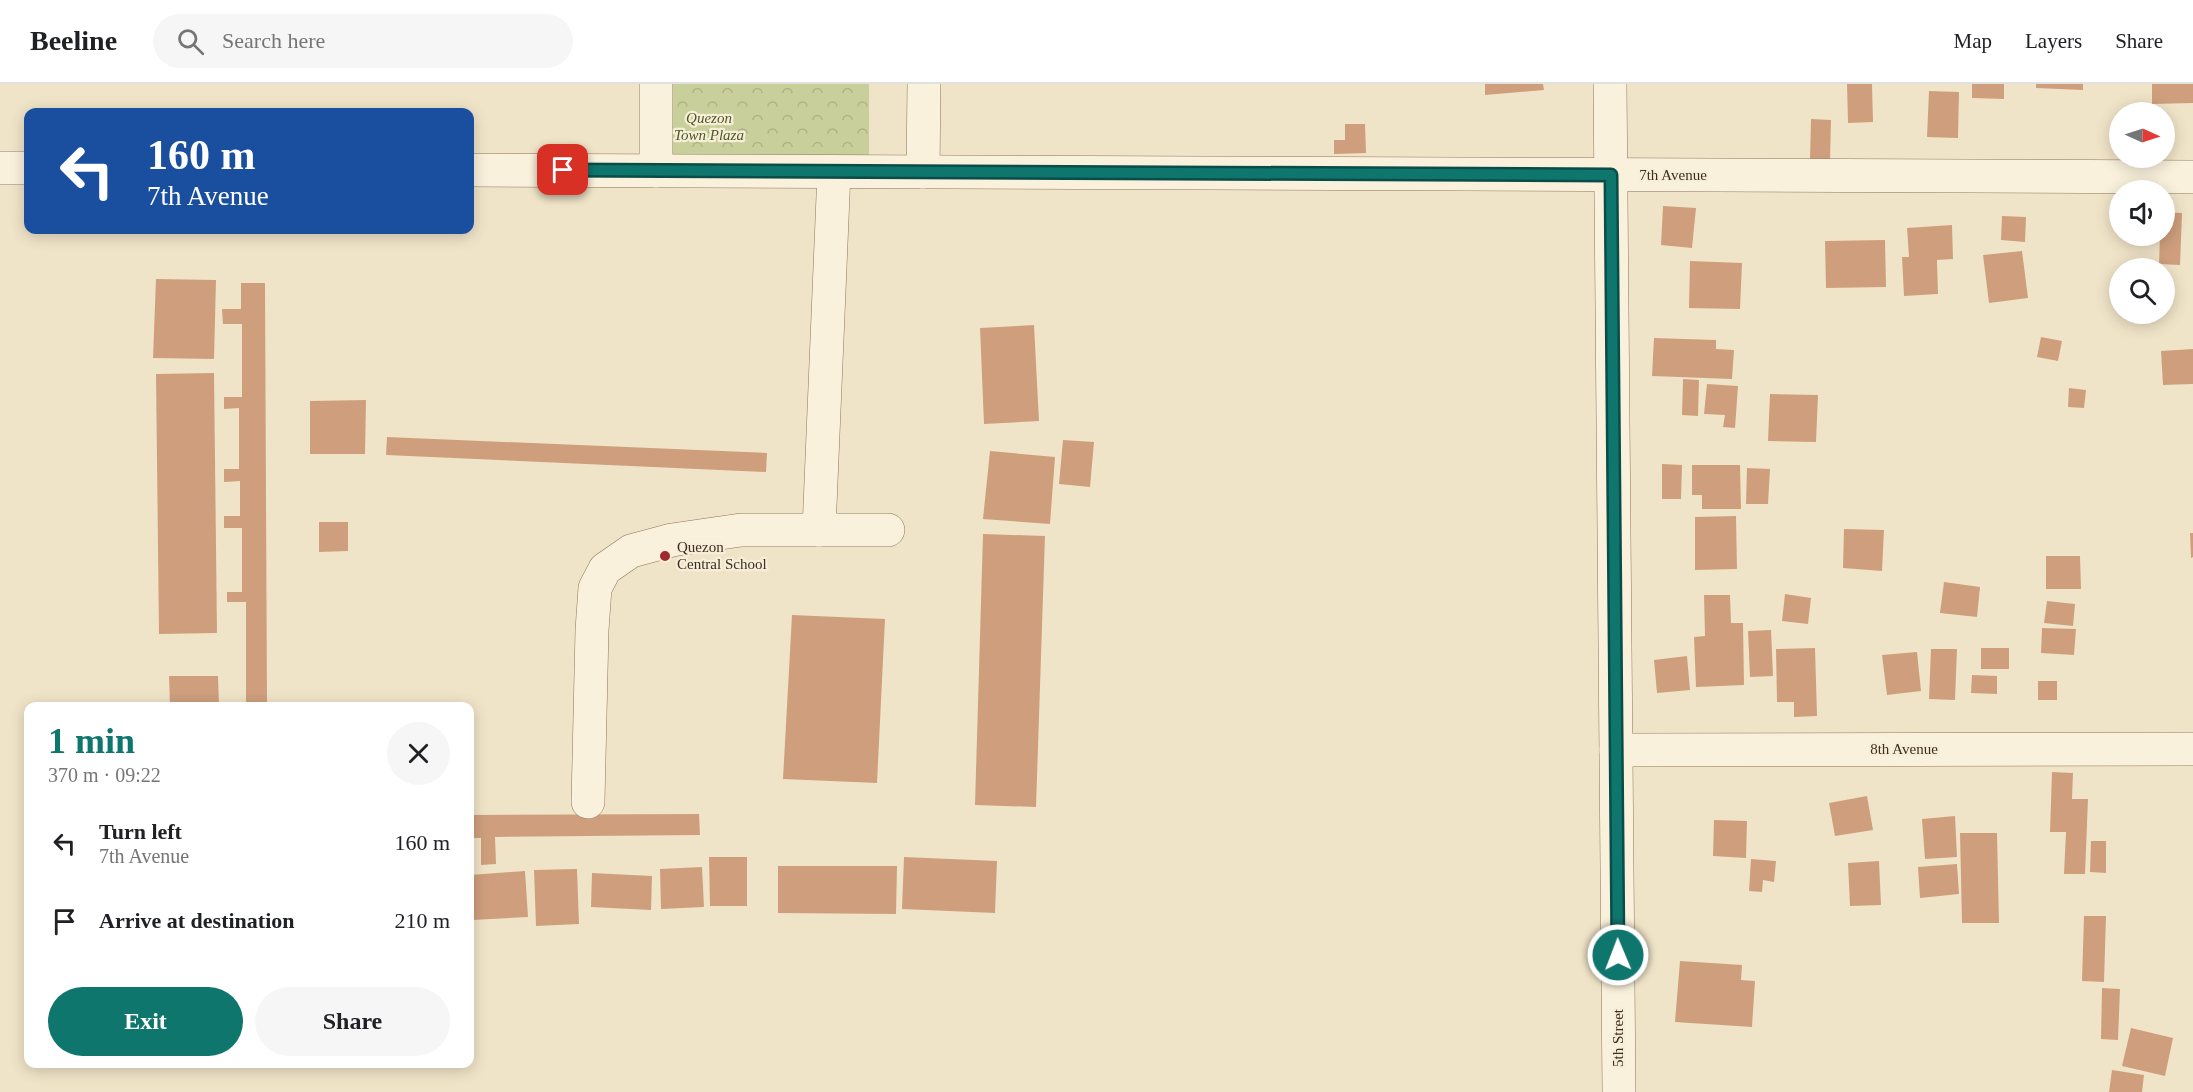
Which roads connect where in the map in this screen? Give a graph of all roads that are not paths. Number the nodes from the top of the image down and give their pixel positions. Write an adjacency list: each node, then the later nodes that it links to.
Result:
1 (656, 84): 7 (street)
2 (924, 84): 9 (street)
3 (1610, 84): 10 (street, 5th Street)
4 (0, 168): 5 (street)
5 (24, 168)
6 (474, 170): 7 (street, 7th Avenue)
7 (656, 171): 8 (street, 7th Avenue)
8 (834, 172): 9 (street, 7th Avenue); 12 (street)
9 (923, 172): 10 (street, 7th Avenue)
10 (1611, 175): 11 (street, 7th Avenue); 15 (street, 5th Street)
11 (2193, 177)
12 (819, 530): 13 (street); 16 (street)
13 (888, 531)
14 (2193, 749): 15 (street, 8th Avenue)
15 (1616, 750): 17 (street, 5th Street)
16 (588, 802)
17 (1619, 1092)

